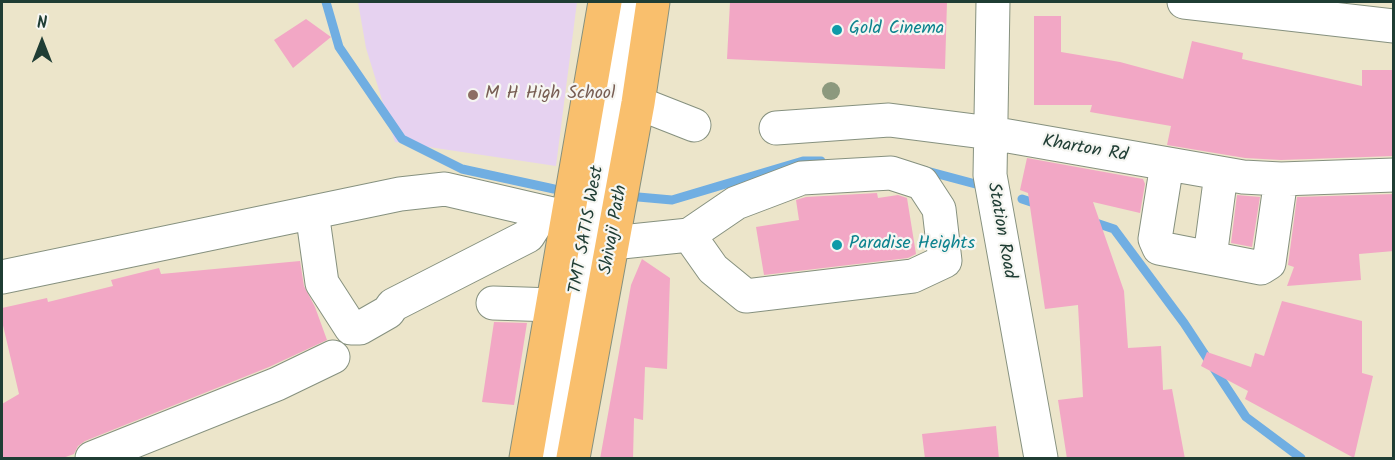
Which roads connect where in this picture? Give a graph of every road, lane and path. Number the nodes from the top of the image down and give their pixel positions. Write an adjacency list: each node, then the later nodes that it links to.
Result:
1 (605, 2): 18 (main road)
2 (628, 2): 28 (street, TMT SATIS West)
3 (653, 2): 7 (main road, Shivaji Path)
4 (993, 2): 10 (street, Station Road)
5 (1184, 2): 6 (street)
6 (1394, 26)
7 (638, 103): 8 (street); 20 (main road, Shivaji Path)
8 (694, 125)
9 (776, 128): 10 (street, Kharton Rd)
10 (991, 133): 11 (street, Kharton Rd); 30 (street, Station Road)
11 (1167, 164): 12 (street, Kharton Rd); 21 (street)
12 (1221, 174): 14 (street, Kharton Rd); 21 (street)
13 (1394, 175): 14 (street, Kharton Rd)
14 (1281, 179): 21 (street)
15 (400, 194): 16 (street); 17 (street); 18 (street)
16 (439, 207)
17 (312, 213): 18 (street); 22 (street)
18 (556, 216): 24 (main road)
19 (689, 235): 19 (street); 20 (street)
20 (612, 243): 29 (main road, Shivaji Path)
21 (1210, 257)
22 (2, 277)
23 (493, 303): 24 (street)
24 (554, 305): 27 (main road)
25 (333, 357): 26 (street)
26 (92, 459)
27 (526, 459)
28 (547, 459)
29 (573, 459)
30 (1041, 459)

